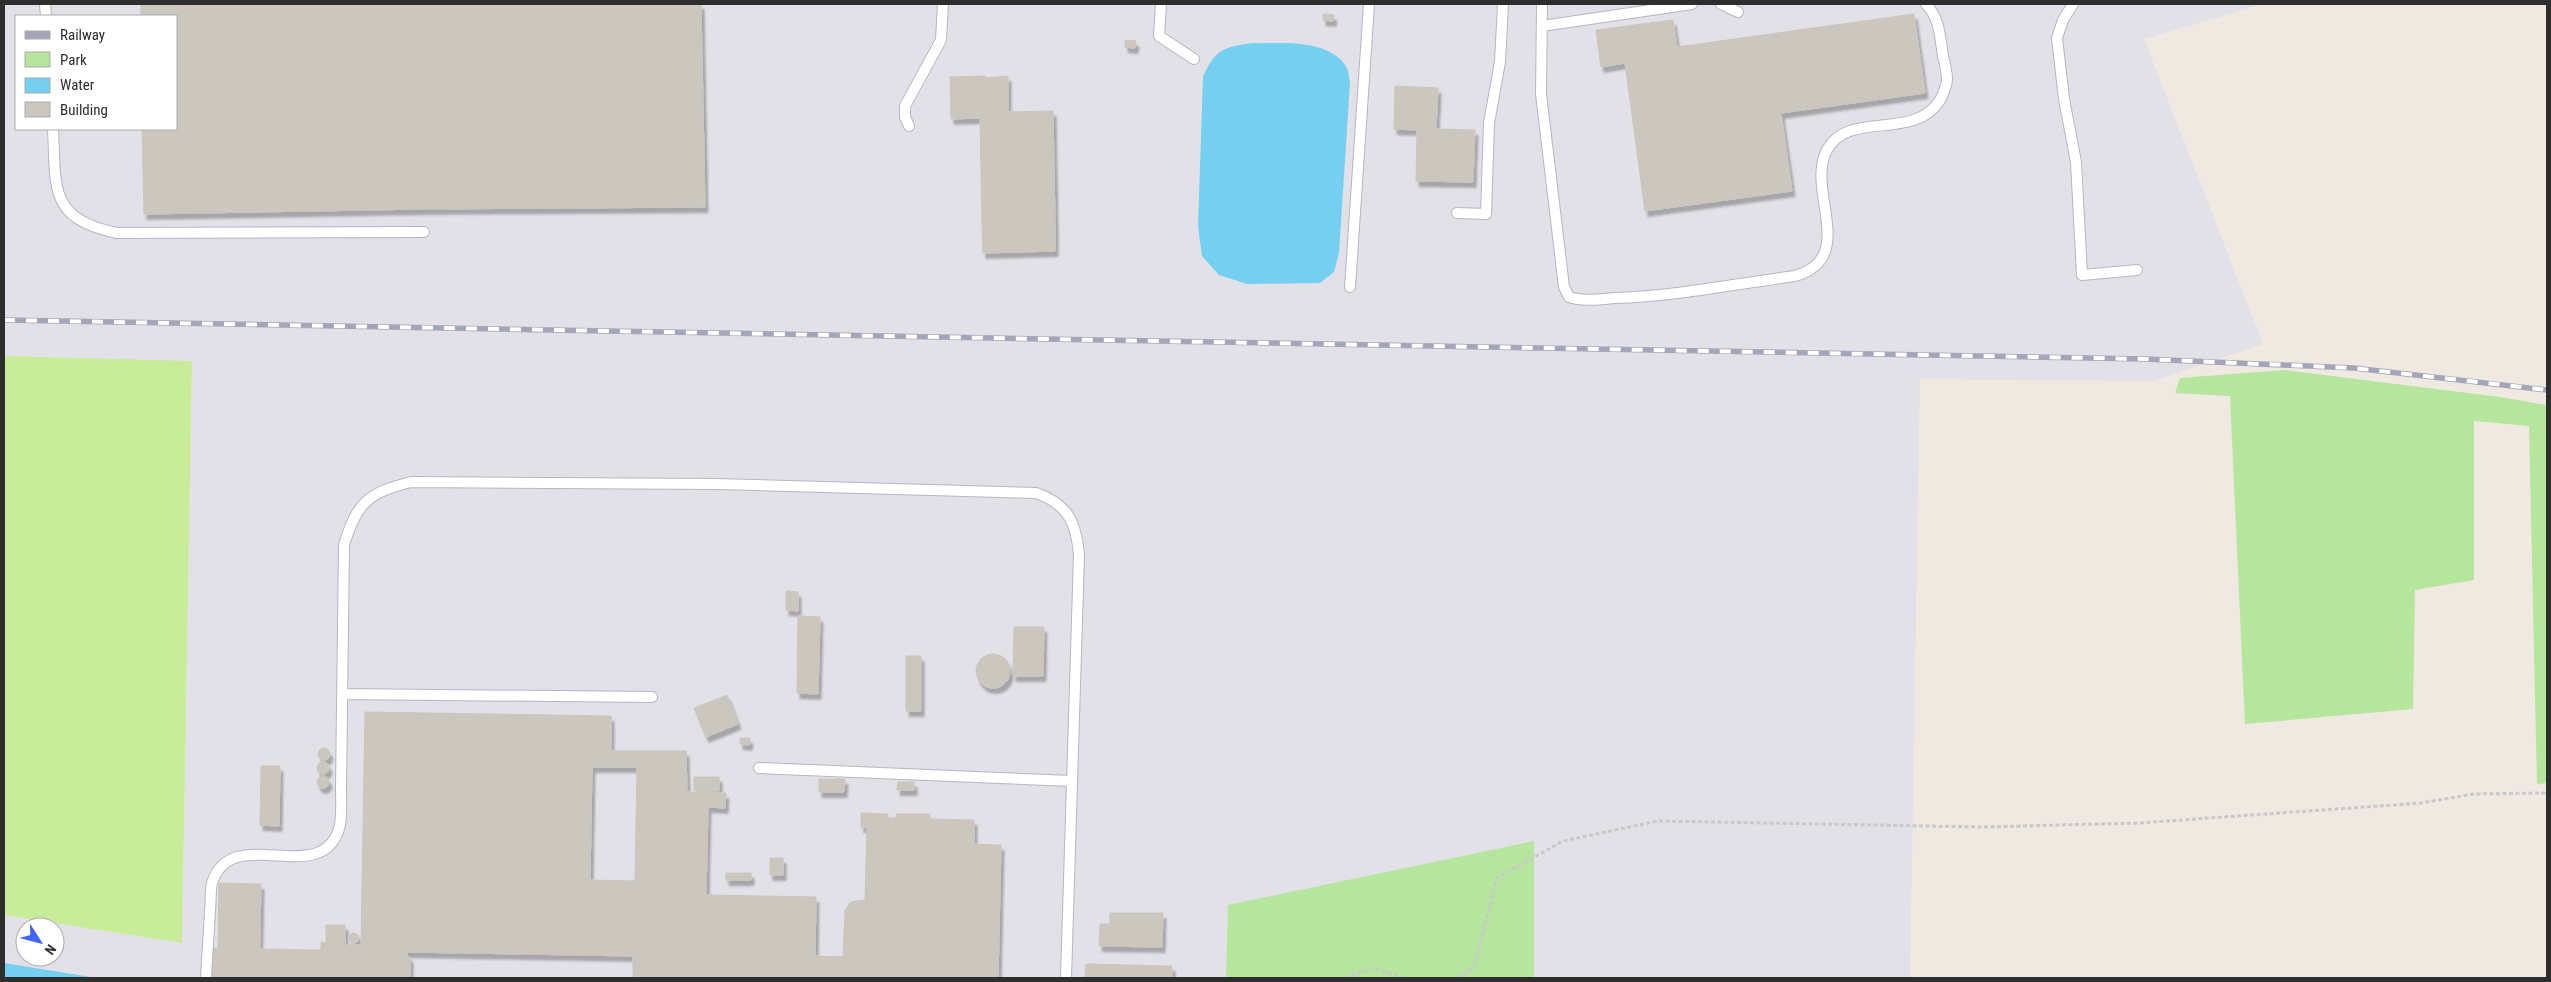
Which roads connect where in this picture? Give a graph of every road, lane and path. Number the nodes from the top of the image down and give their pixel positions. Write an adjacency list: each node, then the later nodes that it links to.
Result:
1 (943, 4): 13 (lane)
2 (1161, 4): 12 (lane)
3 (1369, 4): 18 (lane)
4 (1503, 4): 15 (lane)
5 (1542, 4): 11 (lane)
6 (1692, 4): 11 (lane)
7 (1720, 4): 10 (lane)
8 (1926, 4): 11 (lane)
9 (2073, 4): 17 (lane)
10 (1738, 12)
11 (1542, 26)
12 (1194, 59)
13 (909, 126)
14 (53, 130): 16 (lane)
15 (1457, 213)
16 (424, 232)
17 (2137, 270)
18 (1350, 287)
19 (342, 694): 20 (lane); 22 (lane); 24 (lane)
20 (652, 697)
21 (759, 768): 22 (lane)
22 (1072, 781): 25 (lane)
23 (2547, 793): 28 (path)
24 (206, 978)
25 (1066, 978)
26 (1346, 978): 27 (path)
27 (1405, 978)
28 (1457, 978)

